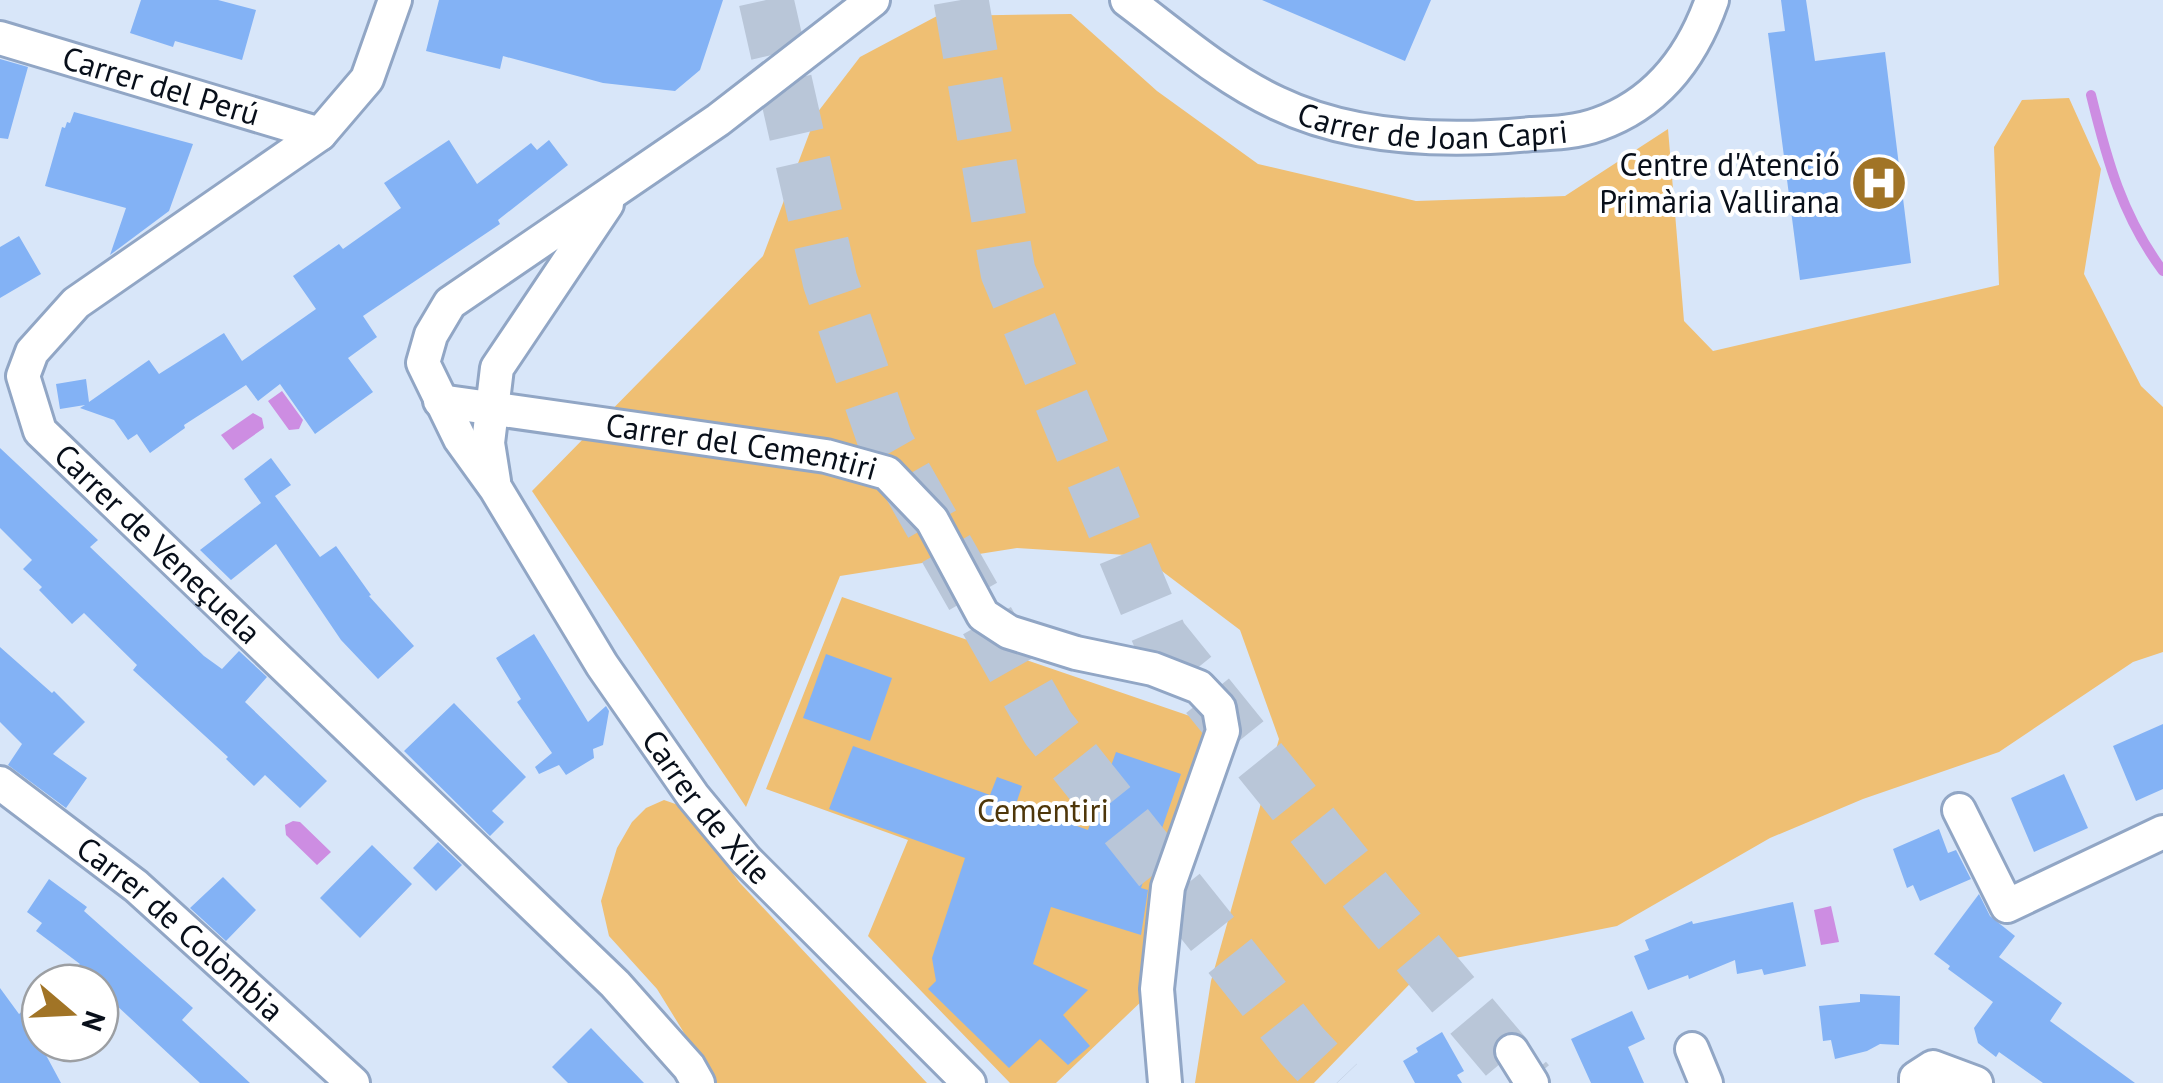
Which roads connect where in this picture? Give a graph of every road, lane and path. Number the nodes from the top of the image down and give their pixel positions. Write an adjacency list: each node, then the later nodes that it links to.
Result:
1 (395, 0): 6 (street, Carrer de Veneçuela)
2 (873, 0): 7 (street, Carrer de Xile)
3 (1127, 0): 4 (street, Carrer de Joan Capri)
4 (1712, 0)
5 (0, 38): 6 (street, Carrer del Perú)
6 (320, 134): 8 (street, Carrer de Veneçuela)
7 (615, 192): 9 (street, Carrer de Xile); 10 (street, Carrer de Xile)
8 (11, 373): 19 (street, Carrer de Veneçuela)
9 (440, 401): 10 (street, Carrer del Cementiri); 11 (street, Carrer de Xile)
10 (492, 410): 11 (street, Carrer de Xile); 21 (street, Carrer del Cementiri)
11 (496, 489): 20 (street, Carrer de Xile)
12 (0, 784): 18 (street, Carrer de Colòmbia)
13 (1959, 810): 14 (street)
14 (2163, 832)
15 (1692, 1049): 23 (street)
16 (1512, 1051): 22 (street)
17 (1910, 1081): 24 (street)
18 (352, 1083)
19 (698, 1083)
20 (968, 1083)
21 (1165, 1083)
22 (1532, 1083)
23 (1706, 1083)
24 (1976, 1083)

